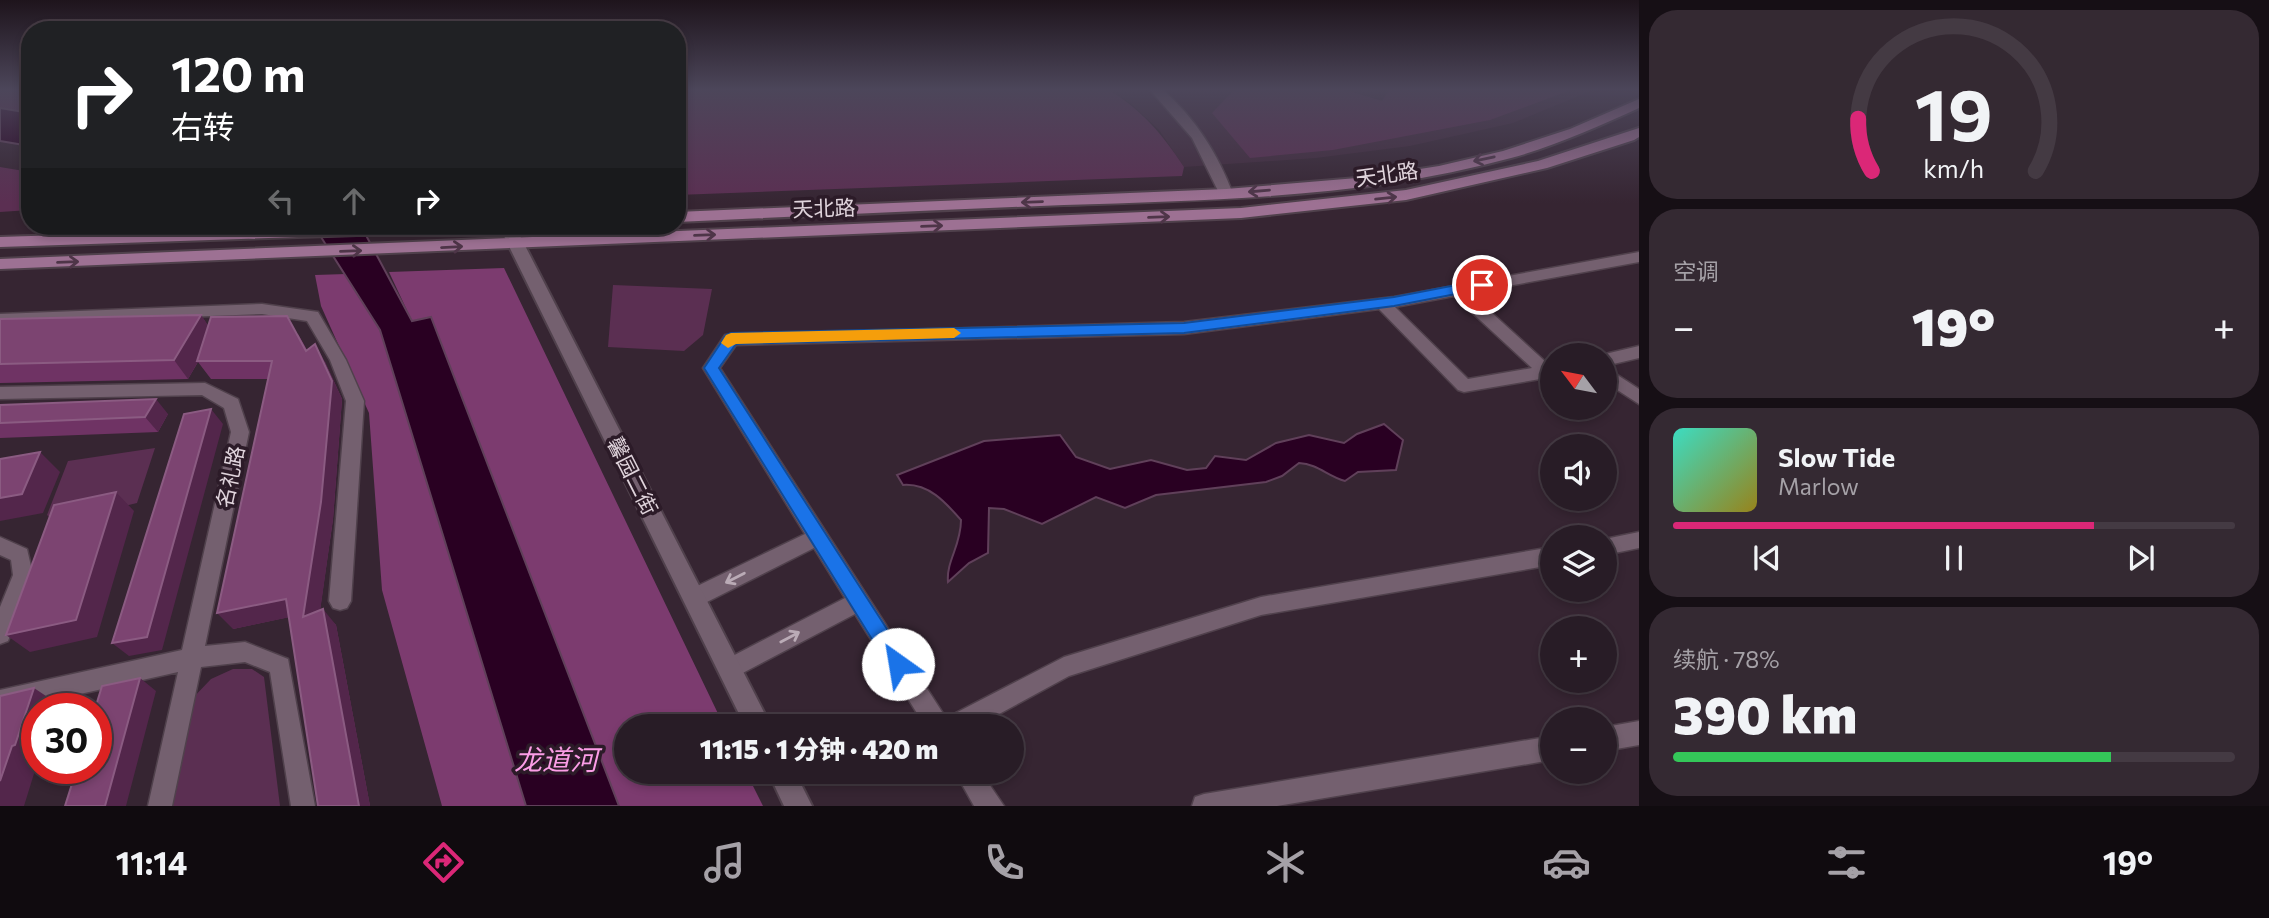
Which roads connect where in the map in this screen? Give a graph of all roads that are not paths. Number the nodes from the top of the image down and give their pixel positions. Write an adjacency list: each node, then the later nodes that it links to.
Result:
1 (1190, 128): 4 (street)
2 (1588, 128): 4 (main road, 天北路, one-way to 4)
3 (1639, 132): 6 (main road, 天北路, one-way to 3)
4 (1226, 194): 5 (main road, 天北路, one-way to 5)
5 (686, 217)
6 (686, 230)
7 (212, 235): 9 (main road)
8 (510, 235): 10 (main road, 天北路, one-way to 8); 28 (street, 馨园二街)
9 (0, 242)
10 (389, 250): 12 (main road, 天北路, one-way to 10)
11 (1639, 257): 13 (street)
12 (0, 264)
13 (1456, 289): 14 (street); 18 (street)
14 (1381, 303): 19 (street); 23 (street)
15 (0, 319): 29 (street)
16 (1639, 352): 17 (street)
17 (1617, 357)
18 (1540, 364)
19 (1540, 373)
20 (1617, 382): 22 (street)
21 (0, 393): 32 (street, 名礼路)
22 (1639, 398)
23 (818, 537): 28 (street, one-way to 28); 30 (street)
24 (1639, 540): 25 (street)
25 (1617, 545)
26 (0, 546): 31 (street)
27 (1540, 558): 37 (street)
28 (694, 598): 33 (street, 馨园二街)
29 (340, 601)
30 (859, 601): 33 (street, one-way to 30); 36 (street)
31 (0, 634)
32 (193, 658): 34 (street); 43 (street, 名礼路); 44 (street)
33 (730, 669): 35 (street, 馨园二街)
34 (0, 701)
35 (752, 714)
36 (930, 714)
37 (976, 714)
38 (1639, 733): 39 (street)
39 (1617, 737)
40 (1540, 750): 47 (street)
41 (786, 784): 45 (street)
42 (975, 784): 46 (street)
43 (160, 806)
44 (303, 806)
45 (798, 806)
46 (992, 806)
47 (1204, 806)

